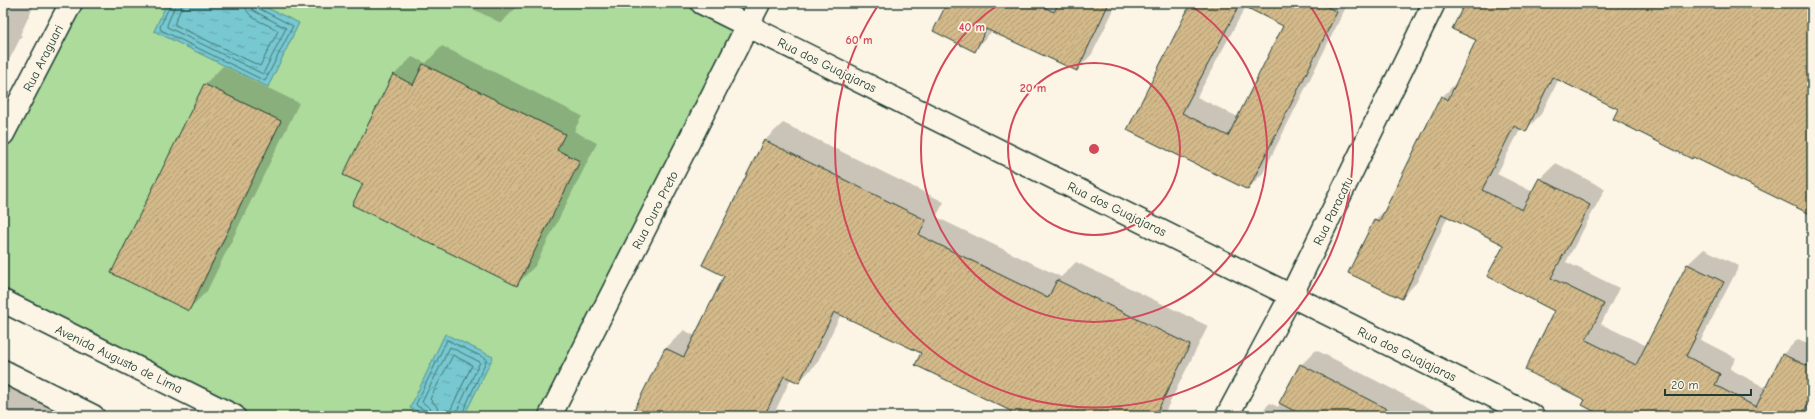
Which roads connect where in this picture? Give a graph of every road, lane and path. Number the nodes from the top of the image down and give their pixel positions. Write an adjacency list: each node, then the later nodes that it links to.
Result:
1 (71, 3): 6 (street, Rua Araguari)
2 (702, 3): 5 (street, Rua dos Guajajaras)
3 (759, 3): 5 (street, Rua Ouro Preto)
4 (1434, 3): 7 (street, Rua Paracatu)
5 (748, 26): 7 (street, Rua dos Guajajaras); 12 (street, Rua Ouro Preto)
6 (3, 134)
7 (1291, 296): 13 (street, Rua Paracatu); 14 (street, Rua dos Guajajaras)
8 (3, 301): 11 (street, Avenida Augusto de Lima)
9 (3, 371): 10 (street)
10 (93, 416)
11 (234, 416)
12 (550, 416)
13 (1227, 416)
14 (1533, 416)

